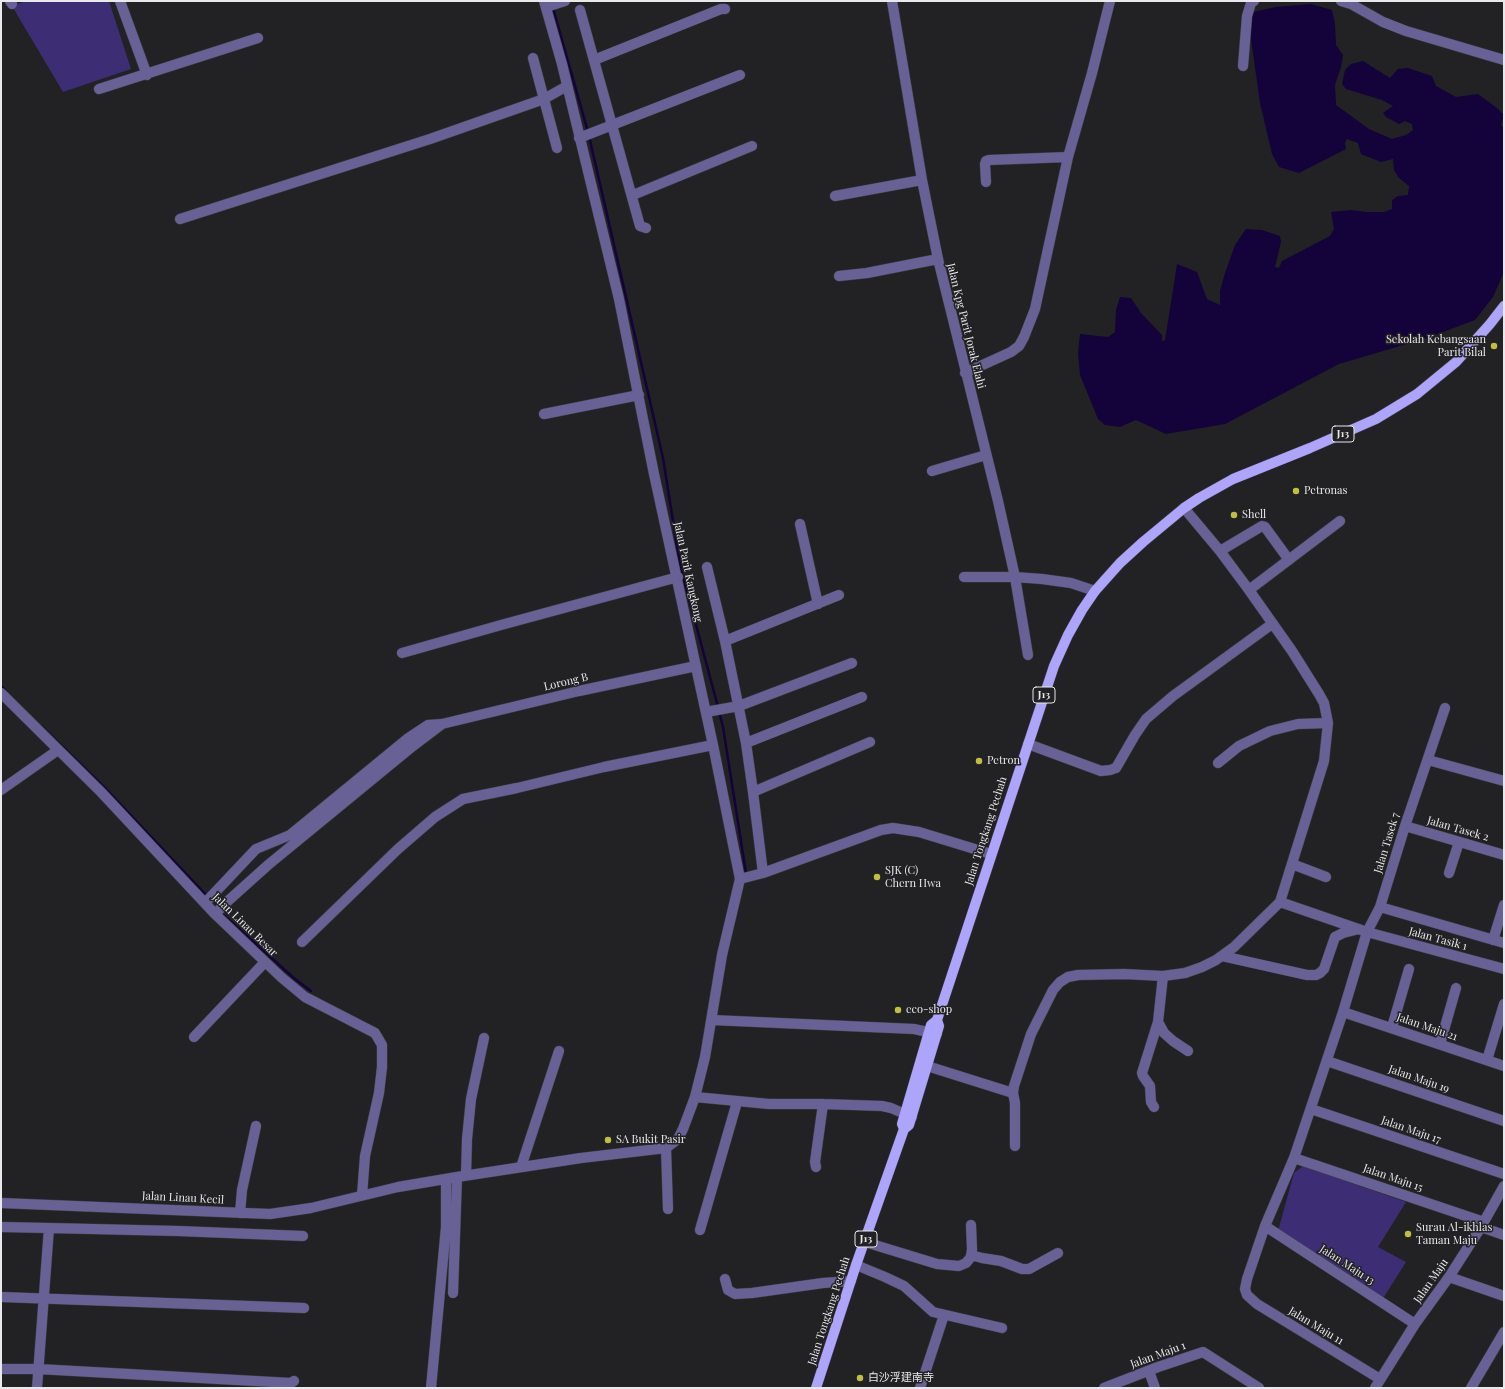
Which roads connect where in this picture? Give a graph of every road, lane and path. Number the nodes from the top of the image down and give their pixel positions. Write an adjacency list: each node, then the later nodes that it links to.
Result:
1 (120, 1): 14 (street)
2 (892, 1): 24 (street, Jalan Kpg Parit Jorak Elahi)
3 (1110, 1): 23 (street)
4 (1254, 1): 13 (street)
5 (1341, 1): 12 (street)
6 (553, 4): 16 (street, Jalan Parit Kangkong)
7 (725, 9): 11 (street)
8 (580, 10): 11 (street)
9 (258, 38): 14 (street)
10 (532, 58): 18 (street)
11 (594, 60): 19 (street)
12 (1504, 60)
13 (1243, 66)
14 (147, 75): 17 (street)
15 (740, 75): 19 (street)
16 (567, 86): 18 (street); 20 (street, Jalan Parit Kangkong)
17 (99, 89)
18 (544, 99): 22 (street); 28 (street)
19 (613, 124): 20 (street); 26 (street)
20 (582, 137): 34 (street, Jalan Parit Kangkong)
21 (752, 146): 26 (street)
22 (557, 148)
23 (1068, 157): 25 (street); 33 (street)
24 (918, 181): 27 (street); 30 (street, Jalan Kpg Parit Jorak Elahi)
25 (986, 182)
26 (633, 195): 29 (street)
27 (835, 196)
28 (180, 219)
29 (646, 228)
30 (934, 260): 31 (street); 33 (street, Jalan Kpg Parit Jorak Elahi)
31 (839, 276)
32 (1504, 306): 38 (main road, Jalan Tongkang Pechah / J13)
33 (965, 373): 36 (street, Jalan Kpg Parit Jorak Elahi)
34 (639, 395): 35 (street); 46 (street, Jalan Parit Kangkong)
35 (544, 414)
36 (986, 455): 37 (street); 45 (street, Jalan Kpg Parit Jorak Elahi)
37 (932, 471)
38 (1184, 508): 41 (street); 48 (main road, Jalan Tongkang Pechah / J13)
39 (1340, 521): 42 (street)
40 (800, 524): 50 (street)
41 (1220, 551): 42 (street); 47 (street)
42 (1288, 560): 47 (street)
43 (707, 567): 52 (street)
44 (964, 577): 45 (street)
45 (1015, 577): 48 (street); 54 (street, Jalan Kpg Parit Jorak Elahi)
46 (678, 578): 53 (street); 56 (street, Jalan Parit Kangkong)
47 (1249, 590): 51 (street)
48 (1096, 591): 66 (main road, Jalan Tongkang Pechah / J13)
49 (839, 595): 50 (street)
50 (818, 604): 52 (street)
51 (1272, 624): 62 (street); 66 (street)
52 (725, 641): 59 (street)
53 (402, 653)
54 (1028, 655)
55 (852, 664): 59 (street)
56 (696, 666): 61 (street, Jalan Parit Kangkong); 64 (street, Lorong B)
57 (862, 697): 65 (street)
58 (3, 699): 68 (street, Jalan Linau Besar)
59 (739, 706): 61 (street); 65 (street)
60 (1445, 708): 69 (street, Jalan Tasek 7)
61 (710, 711): 67 (street, Jalan Parit Kangkong)
62 (1328, 723): 70 (street); 78 (street)
63 (870, 742): 73 (street)
64 (410, 743): 83 (street); 87 (street)
65 (746, 743): 73 (street)
66 (1028, 744): 76 (main road, Jalan Tongkang Pechah / J13)
67 (713, 745): 82 (street, Jalan Parit Kangkong); 90 (street)
68 (58, 750): 72 (street); 83 (street, Jalan Linau Besar)
69 (1428, 760): 71 (street); 74 (street, Jalan Tasek 7)
70 (1218, 763)
71 (1504, 781)
72 (1, 790)
73 (753, 792): 79 (street)
74 (1405, 826): 75 (street, Jalan Tasek 2); 86 (street, Jalan Tasek 7)
75 (1460, 842): 77 (street, Jalan Tasek 2); 80 (street)
76 (991, 854): 79 (street); 103 (main road, Jalan Tongkang Pechah / J13)
77 (1504, 854)
78 (1292, 864): 81 (street); 84 (street)
79 (763, 873): 82 (street)
80 (1449, 874)
81 (1326, 877)
82 (740, 879): 100 (street)
83 (209, 898): 87 (street, Jalan Linau Besar)
84 (1280, 902): 88 (street, Jalan Tasik 1); 92 (street)
85 (1504, 905): 89 (street)
86 (1380, 907): 88 (street, Jalan Tasek 7); 89 (street)
87 (217, 912): 93 (street, Jalan Linau Besar)
88 (1363, 930): 92 (street); 95 (street, Jalan Tasik 1); 99 (street, Jalan Tasek 7)
89 (1493, 940): 91 (street)
90 (302, 942)
91 (1504, 943)
92 (1222, 956): 96 (street)
93 (265, 962): 104 (street); 131 (street, Jalan Linau Besar)
94 (1409, 969): 102 (street)
95 (1504, 970)
96 (1163, 976): 101 (street); 113 (street)
97 (1456, 988): 106 (street)
98 (1504, 1004): 109 (street)
99 (1343, 1012): 102 (street, Jalan Maju 21); 110 (street, Jalan Tasek 7)
100 (712, 1020): 103 (street); 114 (street)
101 (1158, 1022): 108 (street); 117 (street)
102 (1392, 1027): 106 (street, Jalan Maju 21)
103 (933, 1032): 111 (main road, Jalan Tongkang Pechah / J13); 119 (main road, Jalan Tongkang Pechah / J13)
104 (194, 1037)
105 (484, 1038): 128 (street)
106 (1440, 1044): 109 (street, Jalan Maju 21)
107 (559, 1051): 125 (street)
108 (1188, 1051)
109 (1487, 1060): 112 (street, Jalan Maju 21)
110 (1327, 1061): 118 (street, Jalan Tasek 7); 120 (street, Jalan Maju 19)
111 (927, 1066): 113 (street); 119 (main road, Jalan Tongkang Pechah / J13)
112 (1504, 1066)
113 (1013, 1093): 122 (street)
114 (694, 1097): 115 (street); 123 (street)
115 (737, 1102): 116 (street); 140 (street)
116 (823, 1104): 119 (street); 126 (street)
117 (1154, 1107)
118 (1311, 1109): 124 (street, Jalan Tasek 7); 127 (street, Jalan Maju 17)
119 (908, 1115): 143 (main road, Jalan Tongkang Pechah / J13)
120 (1504, 1120)
121 (256, 1126): 134 (street)
122 (1016, 1146)
123 (666, 1148): 125 (street, Jalan Linau Kecil); 133 (street)
124 (1294, 1158): 135 (street, Jalan Maju 15); 138 (street, Jalan Tasek 7)
125 (521, 1167): 128 (street, Jalan Linau Kecil)
126 (816, 1167)
127 (1504, 1174)
128 (462, 1176): 129 (street, Jalan Linau Kecil); 151 (street)
129 (446, 1179): 131 (street, Jalan Linau Kecil); 166 (street)
130 (1504, 1186): 135 (street, Jalan Maju)
131 (362, 1195): 134 (street, Jalan Linau Kecil)
132 (1, 1203): 134 (street, Jalan Linau Kecil)
133 (668, 1209)
134 (240, 1213)
135 (1482, 1224): 141 (street, Jalan Maju 15); 147 (street, Jalan Maju)
136 (971, 1225): 145 (street)
137 (1, 1226): 139 (street)
138 (1265, 1226): 150 (street, Jalan Tasek 7); 157 (street, Jalan Maju 13)
139 (49, 1228): 142 (street); 154 (street)
140 (700, 1230)
141 (1504, 1235)
142 (303, 1236)
143 (865, 1242): 145 (street); 146 (main road, Jalan Tongkang Pechah / J13)
144 (1058, 1253): 145 (street)
145 (971, 1255)
146 (856, 1265): 149 (main road, Jalan Tongkang Pechah / J13); 156 (street)
147 (1450, 1277): 152 (street); 157 (street, Jalan Maju)
148 (725, 1279): 149 (street)
149 (851, 1281): 167 (main road, Jalan Tongkang Pechah / J13)
150 (1245, 1289): 164 (street, Jalan Maju 11)
151 (452, 1293)
152 (1504, 1296)
153 (1, 1297): 154 (street)
154 (44, 1298): 155 (street); 161 (street)
155 (304, 1308)
156 (944, 1315): 158 (street); 168 (street)
157 (1415, 1324): 164 (street, Jalan Maju)
158 (1002, 1328)
159 (1504, 1332): 172 (street)
160 (1, 1369): 161 (street)
161 (38, 1370): 163 (street); 165 (street)
162 (1149, 1371): 169 (street, Jalan Maju 1); 170 (street); 171 (street, Jalan Maju 1)
163 (294, 1381)
164 (1379, 1385)
165 (37, 1388)
166 (431, 1388)
167 (816, 1388)
168 (920, 1388)
169 (1104, 1388)
170 (1155, 1388)
171 (1259, 1388)
172 (1471, 1388)

